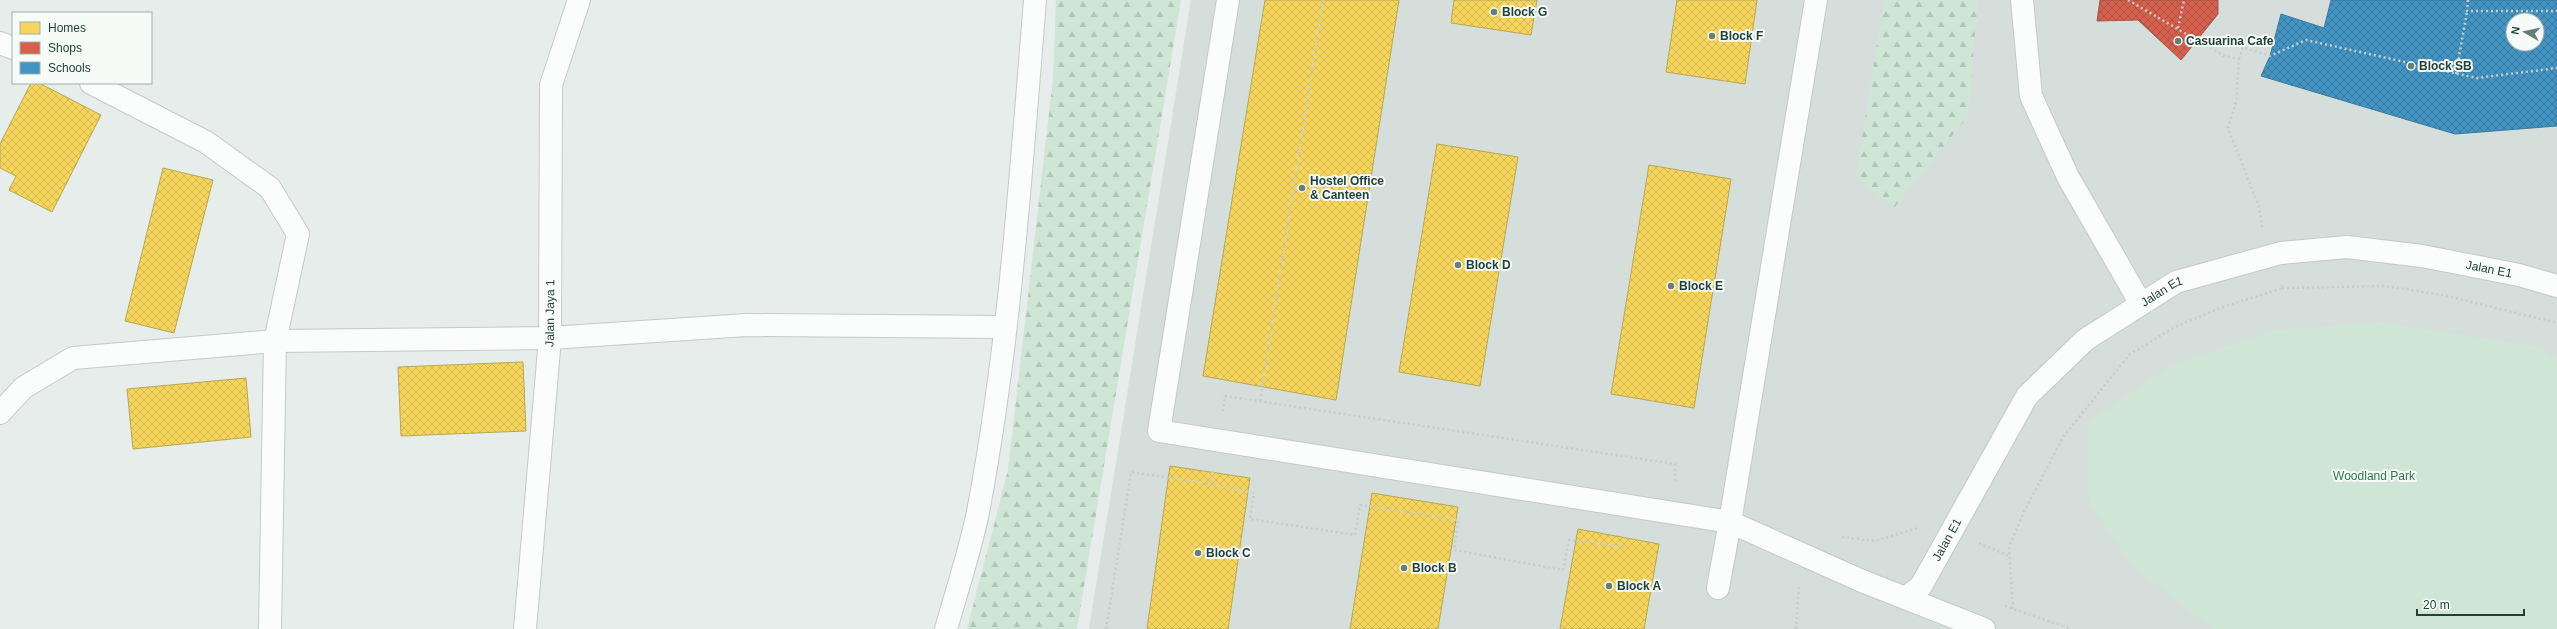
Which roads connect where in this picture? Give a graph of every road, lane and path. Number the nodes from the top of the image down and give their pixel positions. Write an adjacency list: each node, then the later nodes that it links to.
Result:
1 (579, 0): 25 (street, Jalan Jaya 1)
2 (1035, 0): 24 (street)
3 (1228, 0): 30 (street)
4 (1323, 0): 27 (path)
5 (1816, 0): 30 (street)
6 (2022, 0): 22 (street)
7 (2128, 0): 12 (path)
8 (2184, 0): 12 (path)
9 (2468, 0): 10 (path)
10 (2467, 11): 11 (path); 18 (path)
11 (2557, 11)
12 (2178, 28): 13 (path)
13 (2198, 41)
14 (0, 43): 15 (street)
15 (12, 48)
16 (2239, 59): 18 (path)
17 (2557, 68): 18 (path)
18 (2456, 74)
19 (93, 84): 26 (street)
20 (2557, 286): 22 (street, Jalan E1)
21 (2282, 288): 23 (path)
22 (2141, 304): 31 (street, Jalan E1)
23 (2557, 323)
24 (1005, 327): 25 (street); 39 (street)
25 (550, 338): 26 (street); 38 (street, Jalan Jaya 1)
26 (275, 341): 28 (street); 37 (street)
27 (1260, 401)
28 (0, 413)
29 (1211, 484): 40 (path)
30 (1730, 522): 33 (street); 35 (street)
31 (1951, 531): 32 (path); 34 (path); 36 (street, Jalan E1)
32 (1836, 536)
33 (1806, 556): 36 (street); 41 (path)
34 (2009, 556)
35 (1718, 588)
36 (1907, 598): 42 (street)
37 (270, 629)
38 (525, 629)
39 (946, 629)
40 (1106, 629)
41 (1796, 629)
42 (1984, 629)

